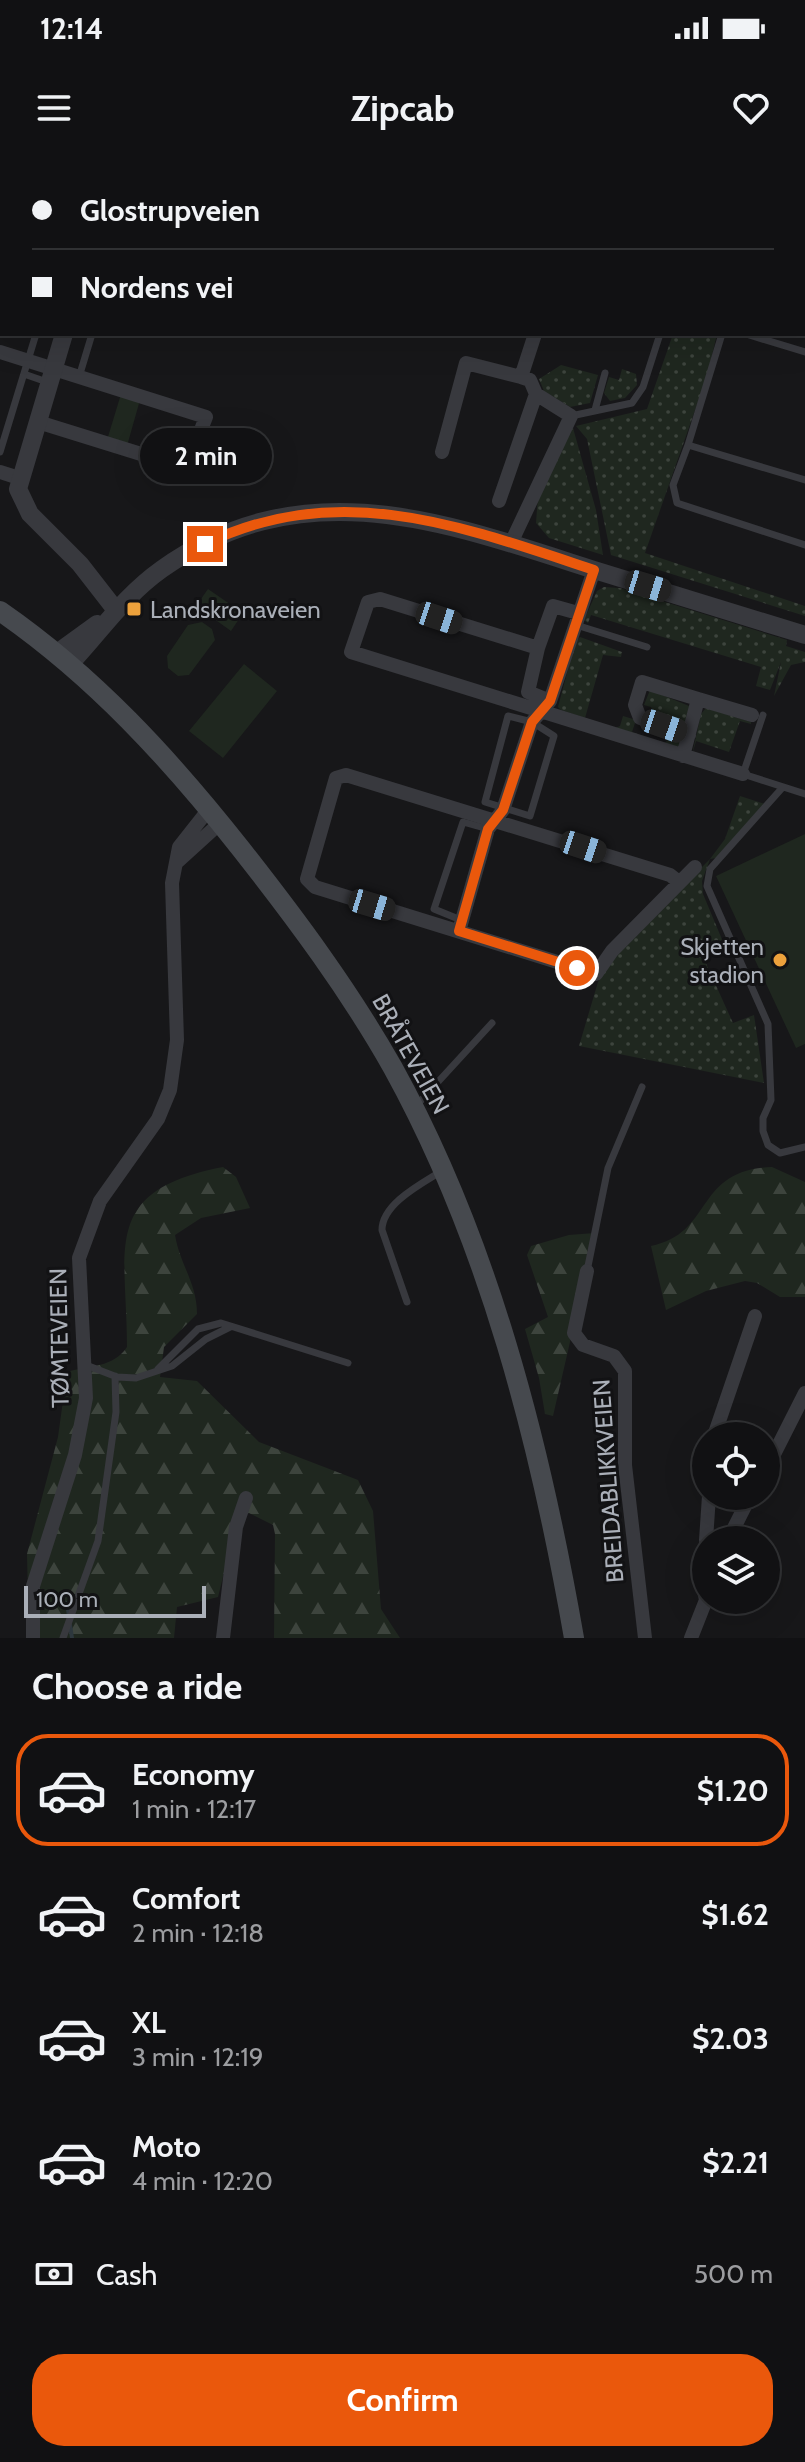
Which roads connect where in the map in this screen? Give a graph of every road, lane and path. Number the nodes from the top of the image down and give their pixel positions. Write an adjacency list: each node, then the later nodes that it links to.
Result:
1 (35, 336): 10 (lane)
2 (63, 336): 12 (street)
3 (91, 336): 13 (lane)
4 (534, 336): 14 (street)
5 (659, 336): 16 (lane)
6 (721, 336): 19 (lane)
7 (753, 336): 9 (lane)
8 (0, 352): 10 (street)
9 (805, 352)
10 (26, 368): 12 (street); 20 (lane)
11 (605, 373): 16 (lane)
12 (51, 376): 13 (street); 18 (street)
13 (79, 377): 18 (street)
14 (521, 377): 15 (street); 21 (street)
15 (536, 394): 17 (street); 25 (street)
16 (595, 410): 17 (lane)
17 (571, 416): 26 (street)
18 (38, 422): 23 (street)
19 (688, 445): 24 (lane); 27 (lane)
20 (0, 452)
21 (442, 452)
22 (0, 472): 23 (street)
23 (19, 478): 29 (street)
24 (805, 480)
25 (499, 501)
26 (511, 543): 28 (street); 29 (street)
27 (805, 545)
28 (594, 570): 31 (street); 32 (street)
29 (116, 609): 35 (street)
30 (0, 611): 35 (main road, BRÅTEVEIEN)
31 (576, 619): 33 (lane); 34 (street); 37 (street)
32 (805, 635)
33 (647, 647)
34 (538, 648): 37 (street); 37 (street)
35 (64, 659): 45 (main road, BRÅTEVEIEN)
36 (698, 699): 38 (street); 40 (street); 40 (street)
37 (546, 706): 39 (street); 41 (street)
38 (758, 715): 42 (lane)
39 (532, 722): 46 (street); 46 (lane); 46 (lane)
40 (689, 735): 41 (street)
41 (683, 756): 42 (street)
42 (743, 774): 43 (lane)
43 (783, 787): 44 (lane); 53 (lane)
44 (805, 794)
45 (215, 816): 52 (main road, BRÅTEVEIEN); 60 (street, TØMTEVEIEN)
46 (496, 819): 48 (street); 49 (street); 49 (lane); 49 (street)
47 (695, 867): 48 (street)
48 (679, 882): 49 (street)
49 (460, 926)
50 (492, 1023): 52 (lane)
51 (642, 1087): 55 (lane)
52 (414, 1108): 54 (main road, BRÅTEVEIEN)
53 (805, 1147)
54 (442, 1171): 56 (lane); 71 (main road, BRÅTEVEIEN)
55 (587, 1271): 72 (street, BREIDABLIKKVEIEN)
56 (407, 1302)
57 (755, 1316): 64 (street)
58 (230, 1327): 59 (lane); 61 (lane); 61 (lane)
59 (348, 1363)
60 (86, 1365): 62 (lane); 68 (street, TØMTEVEIEN)
61 (158, 1369): 62 (lane)
62 (115, 1376): 69 (lane)
63 (805, 1393): 65 (street)
64 (719, 1422)
65 (780, 1442)
66 (246, 1498): 70 (street)
67 (700, 1614): 73 (street)
68 (33, 1638)
69 (63, 1638)
70 (223, 1638)
71 (574, 1638)
72 (645, 1638)
73 (691, 1638)

